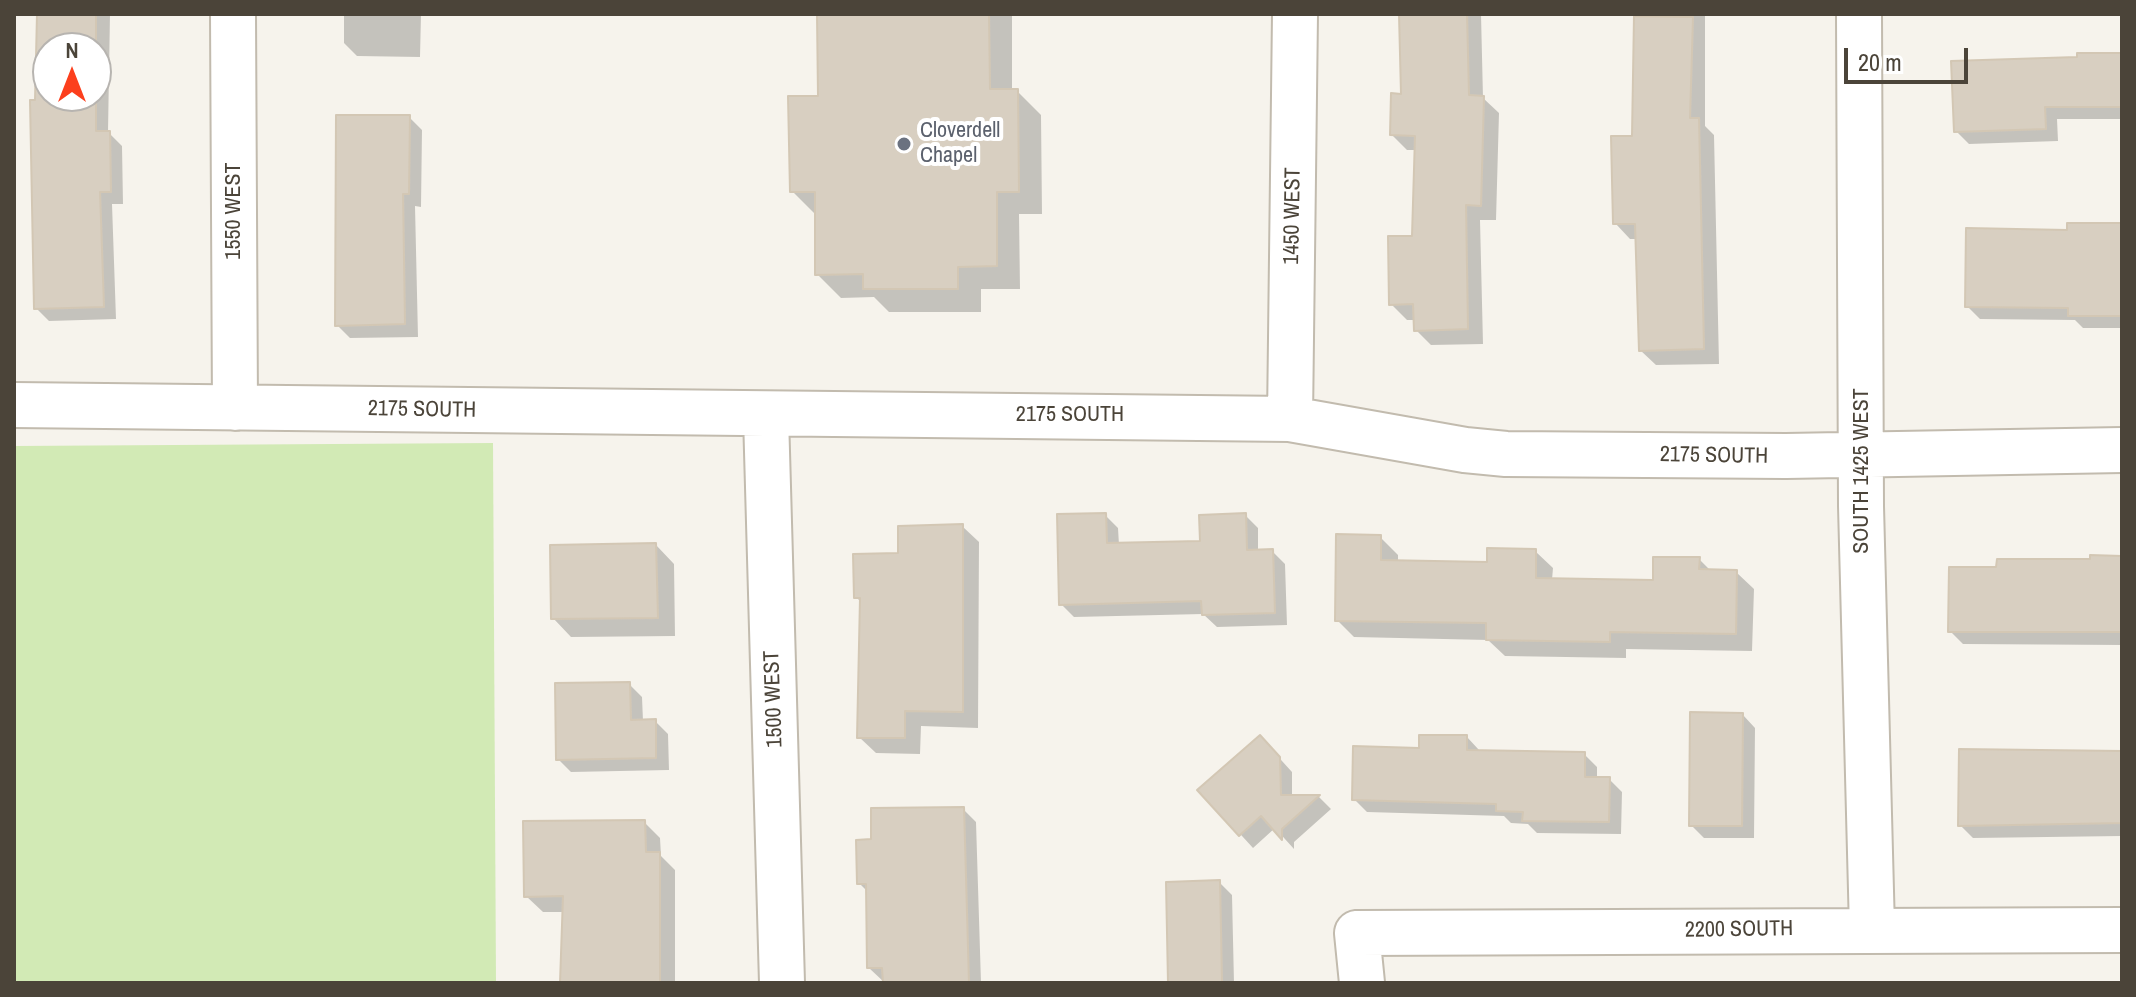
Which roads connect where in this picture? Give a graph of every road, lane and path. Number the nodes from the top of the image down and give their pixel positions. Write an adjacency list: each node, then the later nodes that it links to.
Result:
1 (233, 14): 5 (street, 1550 WEST)
2 (1295, 14): 7 (street, 1450 WEST)
3 (1859, 14): 9 (street, SOUTH 1425 WEST)
4 (14, 405): 5 (street, 2175 SOUTH)
5 (235, 408): 6 (street, 2175 SOUTH)
6 (766, 416): 7 (street, 2175 SOUTH); 12 (street, 1500 WEST)
7 (1290, 419): 9 (street, 2175 SOUTH)
8 (2122, 450): 9 (street, 2175 SOUTH)
9 (1863, 456): 10 (street, SOUTH 1425 WEST)
10 (1872, 929): 11 (street, 2200 SOUTH); 13 (street, 2200 SOUTH)
11 (2122, 930)
12 (782, 983)
13 (1362, 983)

